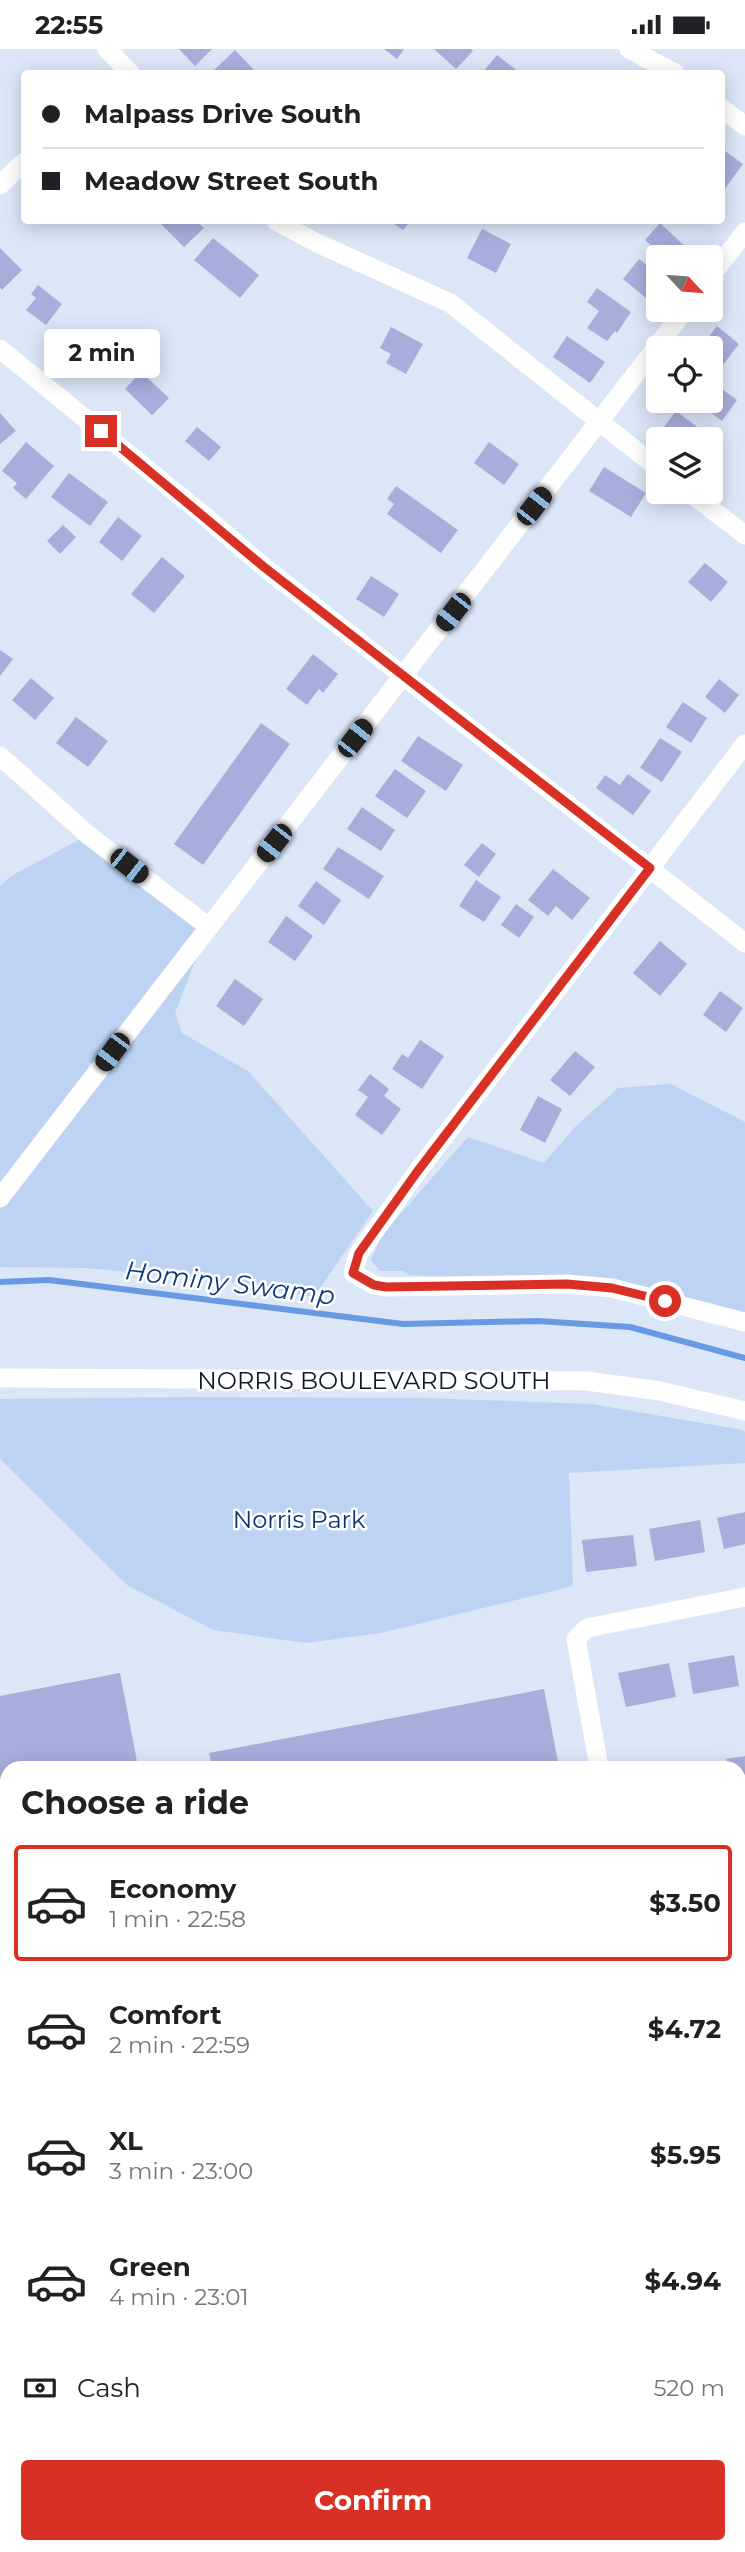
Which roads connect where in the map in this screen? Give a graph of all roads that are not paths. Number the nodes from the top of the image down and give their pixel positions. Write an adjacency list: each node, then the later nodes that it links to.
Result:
1 (107, 49): 3 (street)
2 (629, 49): 4 (street)
3 (123, 70)
4 (669, 70)
5 (725, 111): 6 (street)
6 (745, 126)
7 (21, 165): 8 (street)
8 (0, 185)
9 (282, 224): 14 (street)
10 (745, 232): 11 (street)
11 (723, 260)
12 (676, 322): 14 (street)
13 (0, 349): 18 (street)
14 (599, 422): 15 (street); 18 (street)
15 (646, 459)
16 (705, 504): 17 (street)
17 (745, 535)
18 (404, 675): 21 (street); 22 (street)
19 (745, 744): 21 (street)
20 (0, 756): 22 (street)
21 (650, 868): 23 (street); 25 (street)
22 (209, 927): 24 (street)
23 (745, 943)
24 (0, 1198)
25 (745, 1322)
26 (0, 1378): 27 (street, NORRIS BOULEVARD SOUTH)
27 (745, 1411)
28 (745, 1597): 29 (street)
29 (598, 1761)

